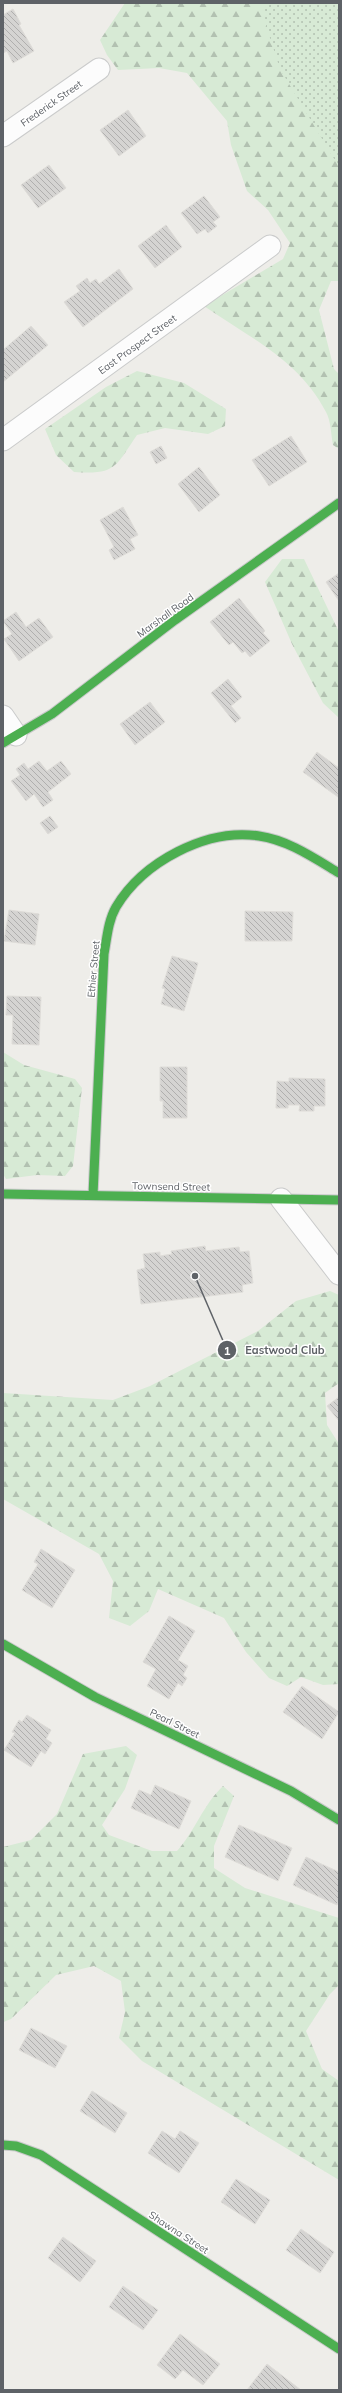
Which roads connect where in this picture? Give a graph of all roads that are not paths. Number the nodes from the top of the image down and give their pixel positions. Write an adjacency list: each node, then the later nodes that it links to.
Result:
1 (99, 69): 2 (street, Frederick Street)
2 (3, 136)
3 (270, 246): 4 (street, East Prospect Street)
4 (3, 440)
5 (339, 503): 7 (street, Marshall Road)
6 (3, 716): 7 (street)
7 (10, 739)
8 (339, 873): 10 (street, Ethier Street)
9 (3, 1194): 10 (street, Townsend Street)
10 (93, 1195): 11 (street, Townsend Street)
11 (282, 1199): 12 (street, Townsend Street); 13 (street)
12 (339, 1200)
13 (339, 1274)
14 (3, 1644): 15 (street, Pearl Street)
15 (339, 1820)
16 (3, 2145): 17 (street, Shawna Street)
17 (339, 2350)

